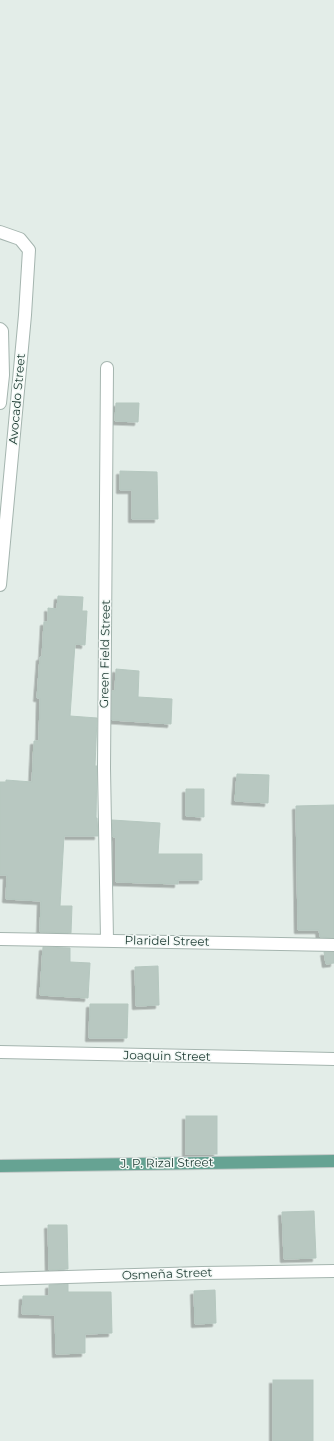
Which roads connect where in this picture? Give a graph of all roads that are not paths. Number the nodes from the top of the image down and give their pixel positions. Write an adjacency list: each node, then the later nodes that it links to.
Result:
1 (0, 232): 5 (street, Avocado Street)
2 (0, 329): 4 (street)
3 (107, 368): 7 (street, Green Field Street)
4 (0, 403)
5 (0, 585)
6 (0, 938): 7 (street, Plaridel Street)
7 (107, 940): 8 (street, Plaridel Street)
8 (334, 945)
9 (0, 1052): 10 (street, Joaquin Street)
10 (334, 1059)
11 (334, 1161): 12 (main road, J. P. Rizal Street)
12 (0, 1166)
13 (334, 1271): 14 (street, Osmeña Street)
14 (0, 1280)

